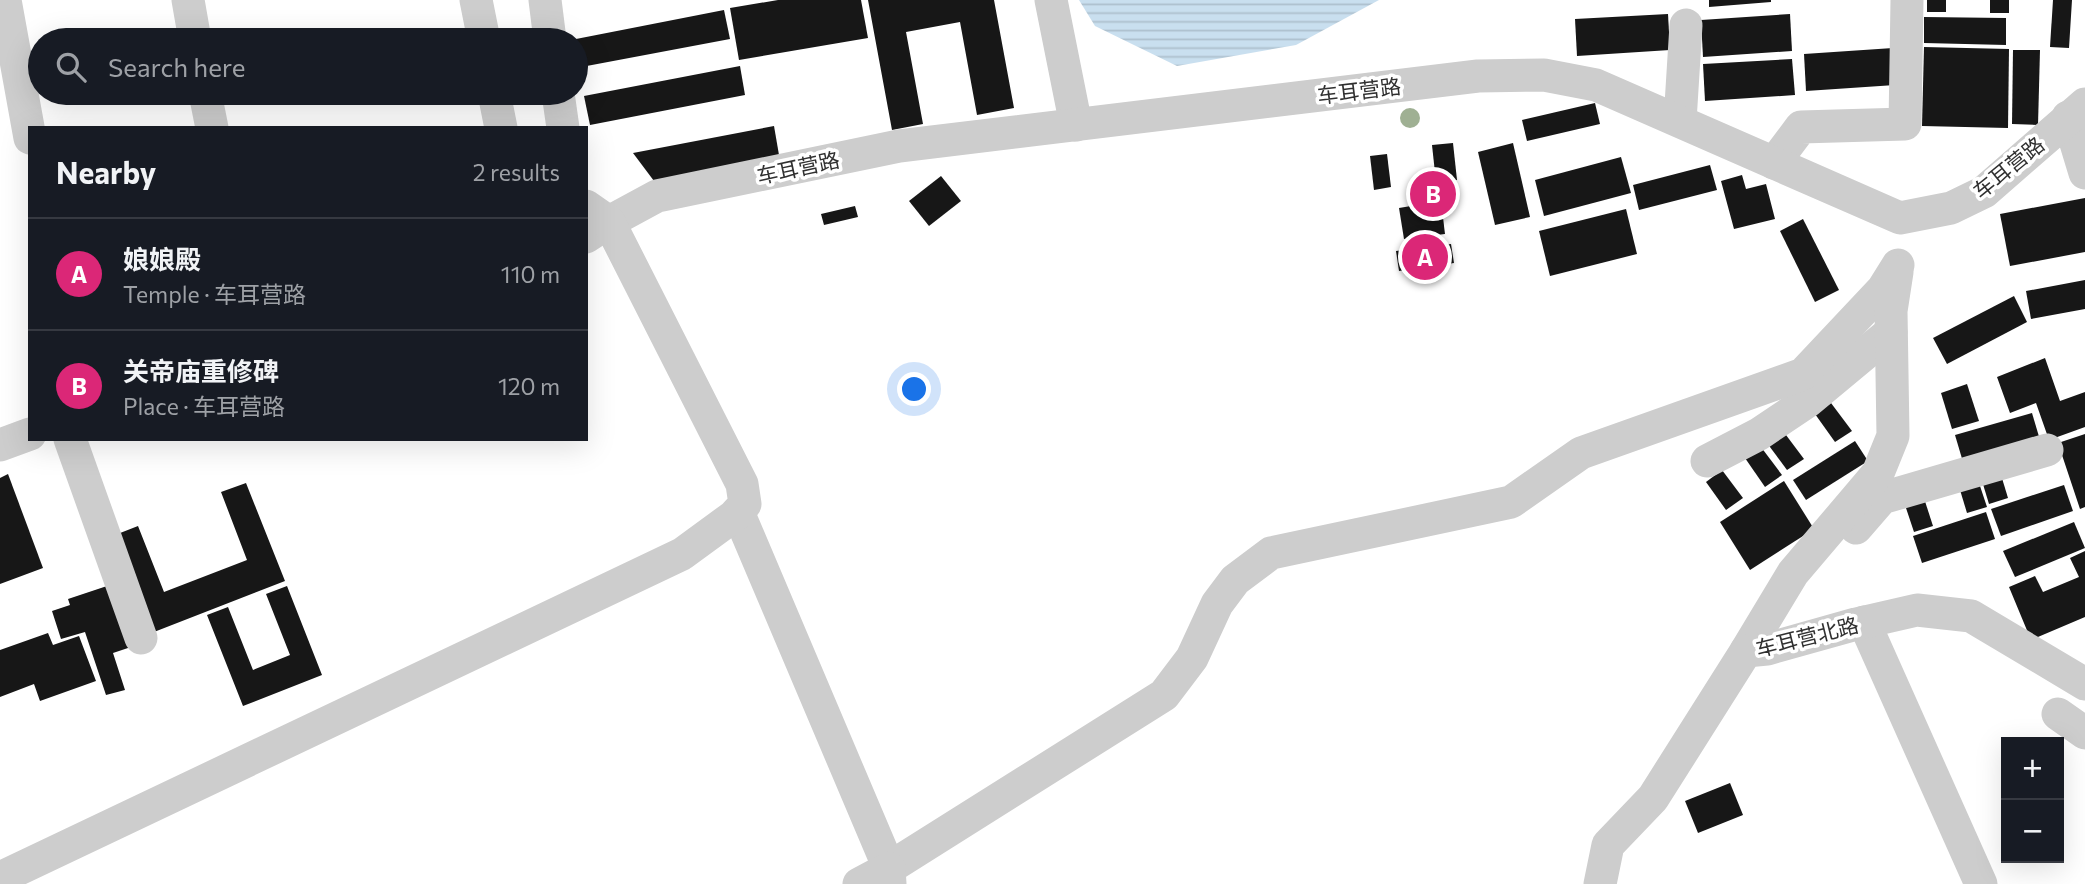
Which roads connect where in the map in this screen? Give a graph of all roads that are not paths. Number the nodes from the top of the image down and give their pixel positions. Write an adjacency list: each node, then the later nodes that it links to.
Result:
1 (5, 0): 20 (street)
2 (188, 0): 8 (street)
3 (476, 0): 9 (street)
4 (544, 0): 10 (street)
5 (1051, 0): 16 (street)
6 (1907, 0): 21 (street)
7 (1686, 25): 15 (street)
8 (193, 28)
9 (482, 28)
10 (549, 28)
11 (207, 105): 17 (street)
12 (496, 105): 18 (street)
13 (560, 105): 19 (street)
14 (2077, 111): 22 (street); 23 (street, 车耳营路)
15 (1680, 121): 16 (street, 车耳营路); 21 (street, 车耳营路)
16 (1076, 125): 24 (street, 车耳营路)
17 (212, 126)
18 (501, 126)
19 (564, 126)
20 (28, 127)
21 (1774, 163): 23 (street, 车耳营路)
22 (2085, 173)
23 (1900, 218): 25 (street)
24 (594, 221): 32 (street)
25 (1898, 265): 26 (street); 38 (street)
26 (1891, 332): 31 (street); 33 (street)
27 (28, 435): 29 (street)
28 (71, 441): 35 (street)
29 (0, 445)
30 (2047, 450): 33 (street)
31 (1707, 461)
32 (738, 512): 38 (street); 39 (street)
33 (1826, 535): 36 (street)
34 (1864, 622): 36 (street, 车耳营北路); 37 (street, 车耳营北路); 42 (street)
35 (141, 638)
36 (1746, 651): 41 (street, 车耳营北路)
37 (2085, 684)
38 (889, 876): 40 (street)
39 (0, 878)
40 (859, 884)
41 (1600, 884)
42 (1981, 884)

